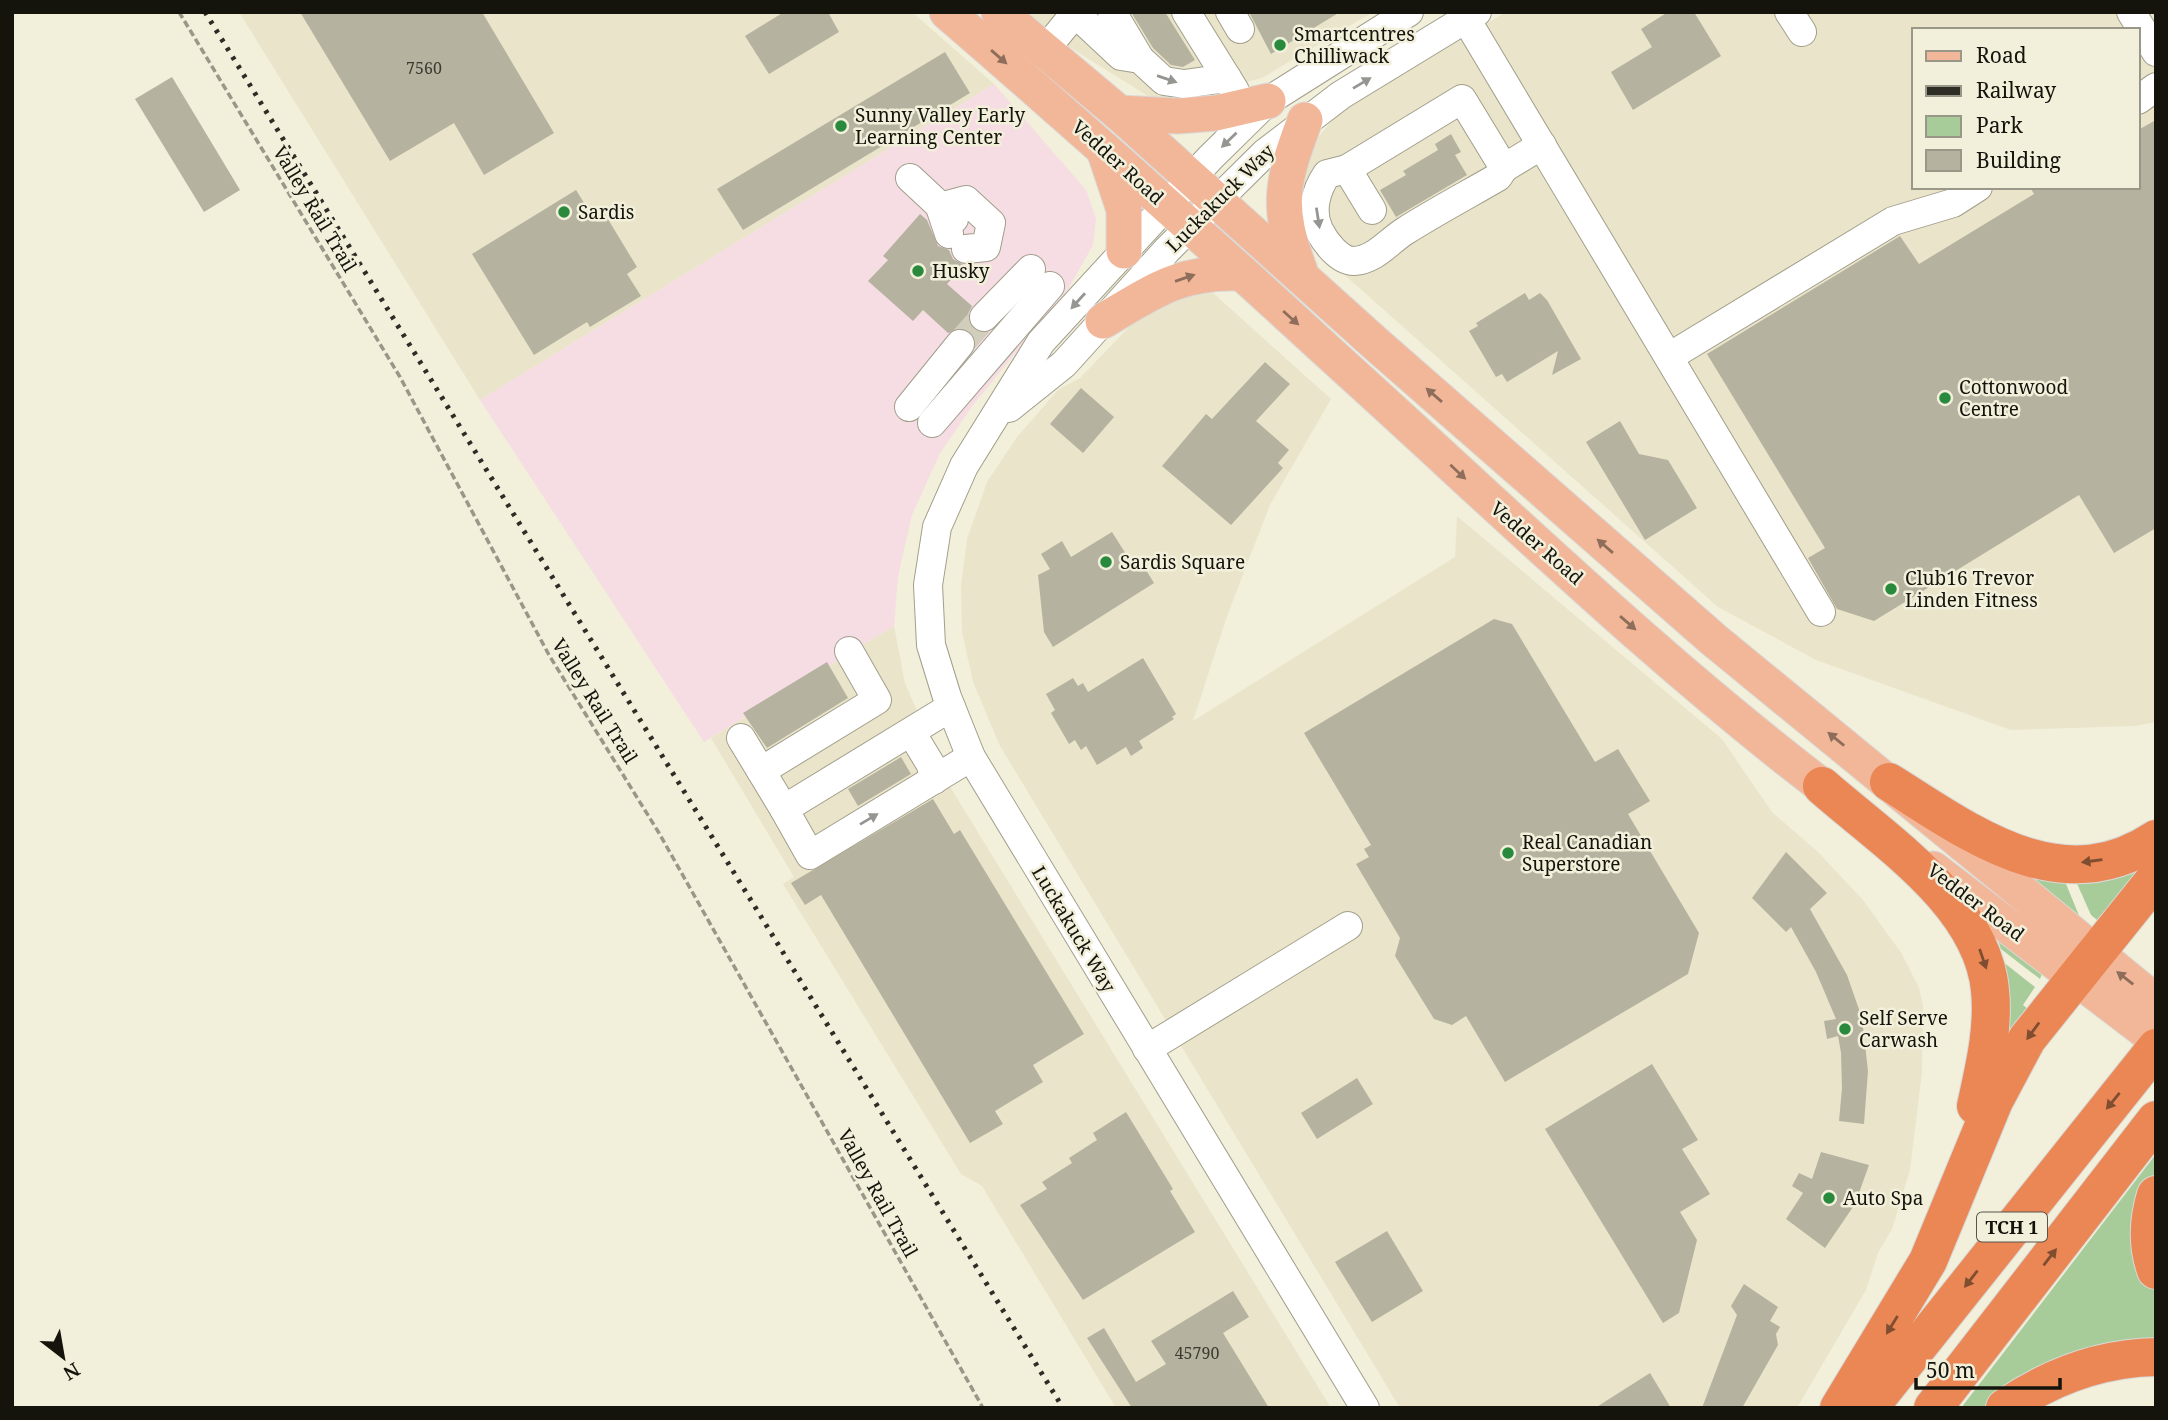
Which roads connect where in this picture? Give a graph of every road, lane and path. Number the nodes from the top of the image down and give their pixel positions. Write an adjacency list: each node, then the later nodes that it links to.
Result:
1 (179, 12): 60 (path, Valley Rail Trail)
2 (947, 12): 18 (main road, Vedder Road, one-way to 18)
3 (999, 12): 9 (main road, Vedder Road)
4 (1112, 12): 11 (street)
5 (1186, 12): 13 (street)
6 (1409, 12): 13 (street, Luckakuck Way)
7 (2132, 12): 10 (street)
8 (1471, 16): 16 (street, Luckakuck Way, one-way to 8); 17 (street)
9 (1063, 22): 11 (street); 15 (main road, Vedder Road)
10 (2156, 52)
11 (1140, 59): 13 (street, one-way to 13)
12 (2156, 87): 14 (street)
13 (1246, 95): 15 (main road); 23 (street, Luckakuck Way, one-way to 23)
14 (2140, 99)
15 (1119, 113): 23 (main road, Vedder Road)
16 (1305, 120): 23 (street, Luckakuck Way); 29 (main road)
17 (1542, 145): 19 (street); 33 (street)
18 (1104, 150): 25 (main road, Vedder Road); 27 (main road)
19 (1504, 168): 20 (street); 20 (street, one-way to 19)
20 (1347, 169): 24 (street)
21 (910, 178): 26 (street)
22 (1975, 189): 33 (street)
23 (1203, 190): 25 (street, Luckakuck Way); 29 (main road, Vedder Road)
24 (1372, 210)
25 (1178, 217): 27 (street, Luckakuck Way); 28 (main road, Vedder Road); 31 (street, Luckakuck Way)
26 (967, 236)
27 (1125, 251): 35 (street, Luckakuck Way, one-way to 35)
28 (1239, 273): 31 (main road, one-way to 28); 47 (main road, Vedder Road, one-way to 47)
29 (1301, 275): 46 (main road, Vedder Road, one-way to 29)
30 (984, 317): 36 (street)
31 (1103, 321): 35 (street, Luckakuck Way)
32 (960, 344): 34 (street)
33 (1669, 357): 37 (street)
34 (909, 407)
35 (993, 420): 40 (street, Luckakuck Way)
36 (932, 423)
37 (1821, 612)
38 (849, 652): 39 (street)
39 (877, 699): 41 (street); 44 (street)
40 (951, 708): 41 (street); 43 (street, Luckakuck Way)
41 (905, 736): 45 (street); 48 (street)
42 (741, 738): 44 (street)
43 (971, 757): 45 (street); 54 (street, Luckakuck Way)
44 (761, 771): 48 (street)
45 (934, 780): 48 (street, one-way to 45)
46 (1889, 782): 49 (highway, one-way to 46); 52 (main road, Vedder Road)
47 (1822, 786): 52 (main road, Vedder Road); 56 (highway, one-way to 56)
48 (784, 810)
49 (2156, 839)
50 (2156, 878): 52 (highway)
51 (1348, 926): 54 (street)
52 (2085, 965): 53 (main road, Vedder Road); 56 (highway, one-way to 56)
53 (2152, 1023): 63 (highway, TCH 1, one-way to 63)
54 (1147, 1049): 61 (street, Luckakuck Way)
55 (2156, 1121): 64 (highway, TCH 1, one-way to 55)
56 (1962, 1175): 62 (highway, one-way to 62)
57 (2156, 1195): 58 (highway)
58 (2156, 1270)
59 (2156, 1357): 65 (highway)
60 (983, 1408)
61 (1364, 1408)
62 (1839, 1408)
63 (1869, 1408)
64 (1933, 1408)
65 (2005, 1408)

